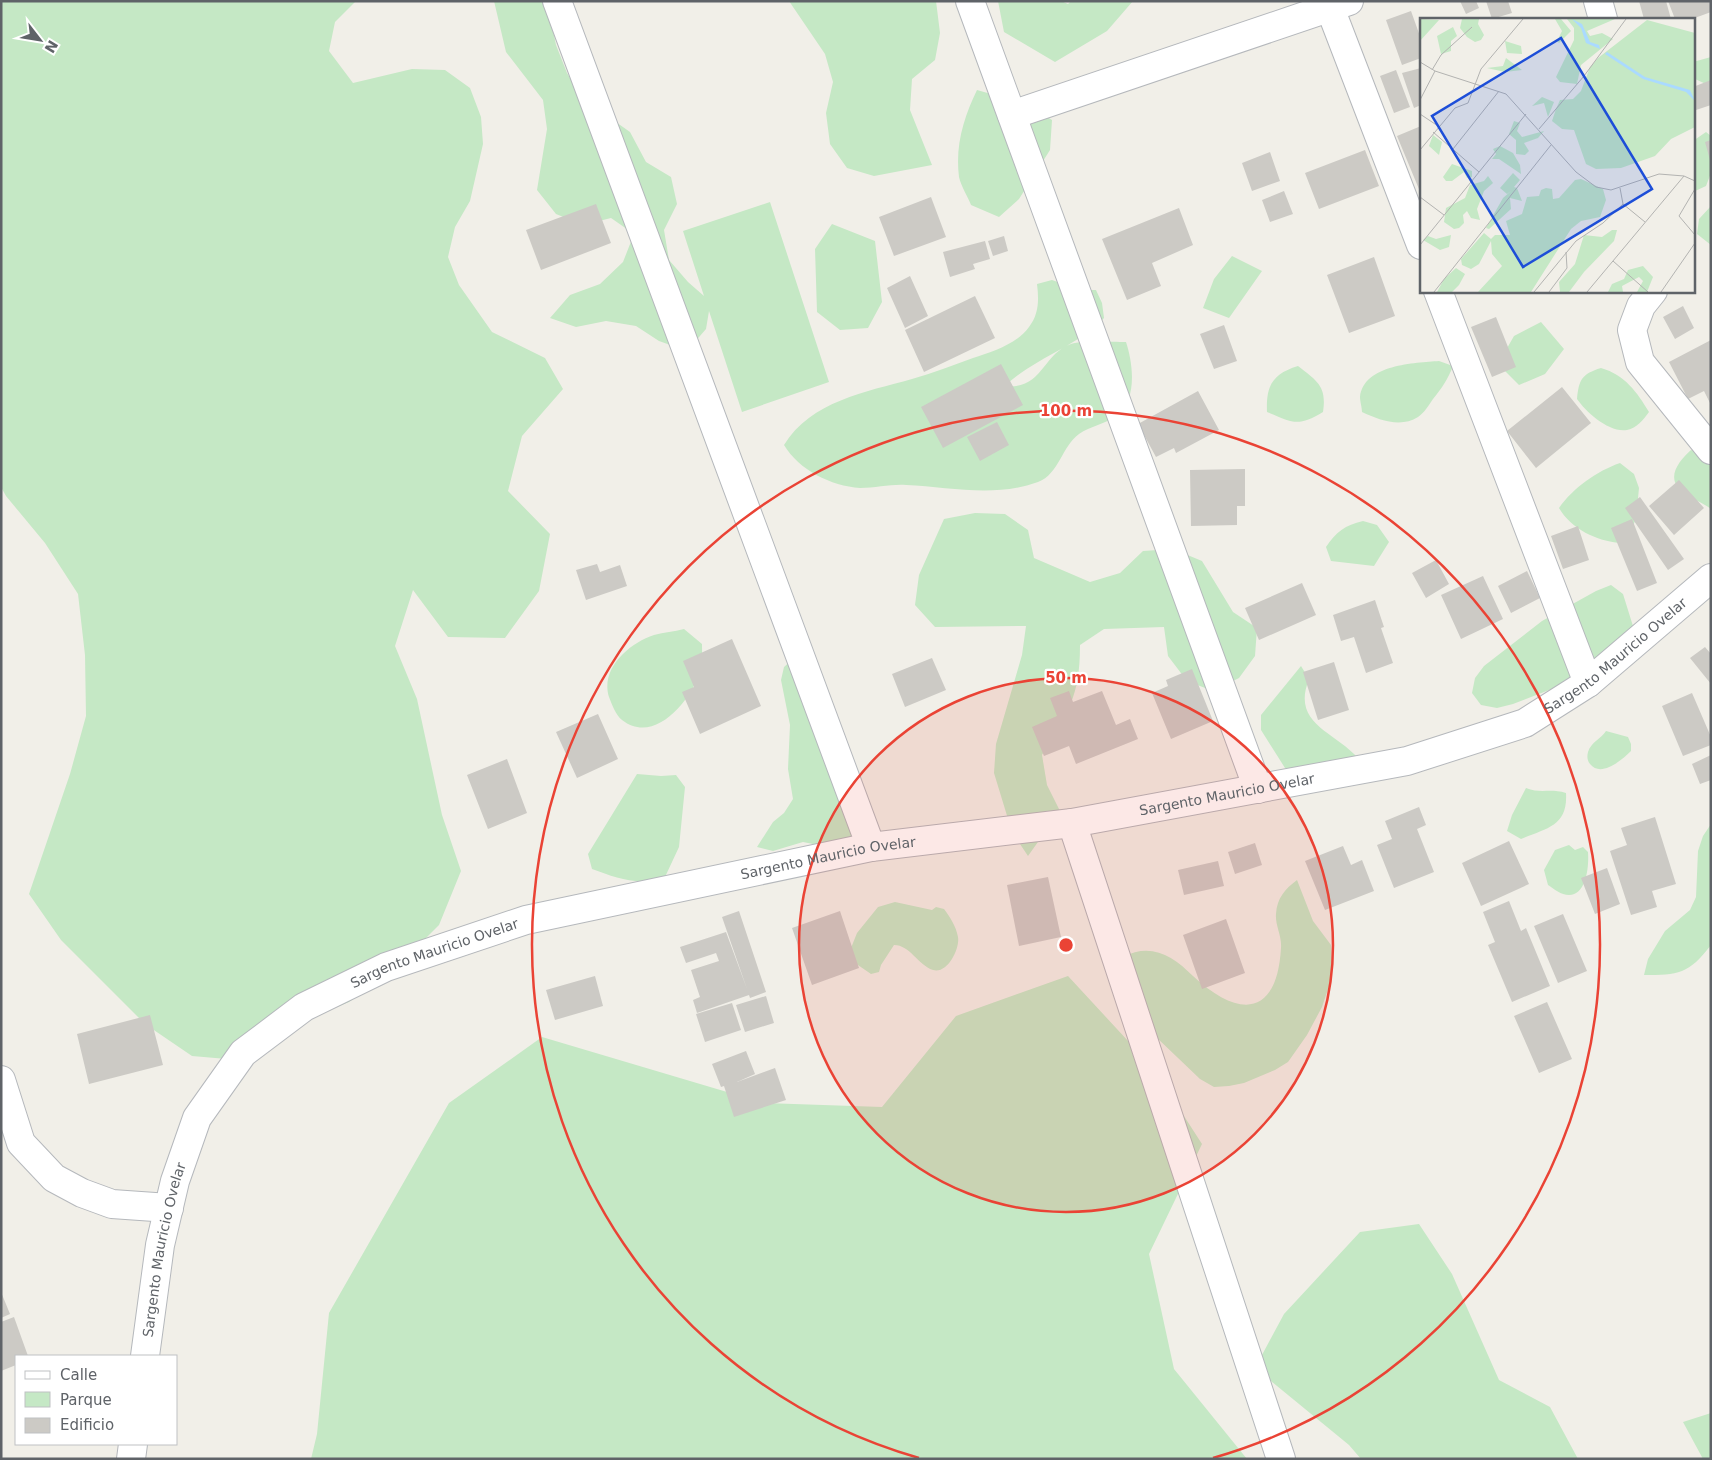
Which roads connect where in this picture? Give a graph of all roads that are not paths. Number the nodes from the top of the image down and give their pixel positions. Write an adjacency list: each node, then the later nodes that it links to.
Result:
1 (557, 1): 15 (street)
2 (970, 1): 6 (street)
3 (1598, 1): 5 (street)
4 (1339, 4): 6 (street); 7 (street)
5 (1603, 18)
6 (1012, 115): 13 (street)
7 (1420, 242)
8 (1438, 292): 12 (street)
9 (1652, 292): 10 (street)
10 (1711, 450)
11 (1711, 578): 12 (street, Sargento Mauricio Ovelar)
12 (1588, 683): 13 (street, Sargento Mauricio Ovelar)
13 (1258, 789): 14 (street, Sargento Mauricio Ovelar)
14 (1072, 823): 15 (street, Sargento Mauricio Ovelar); 22 (street)
15 (871, 847): 18 (street, Sargento Mauricio Ovelar)
16 (1, 1080): 17 (street)
17 (11, 1146): 18 (street)
18 (169, 1208): 19 (street, Sargento Mauricio Ovelar)
19 (145, 1355)
20 (133, 1445): 21 (street)
21 (131, 1459)
22 (1281, 1459)

